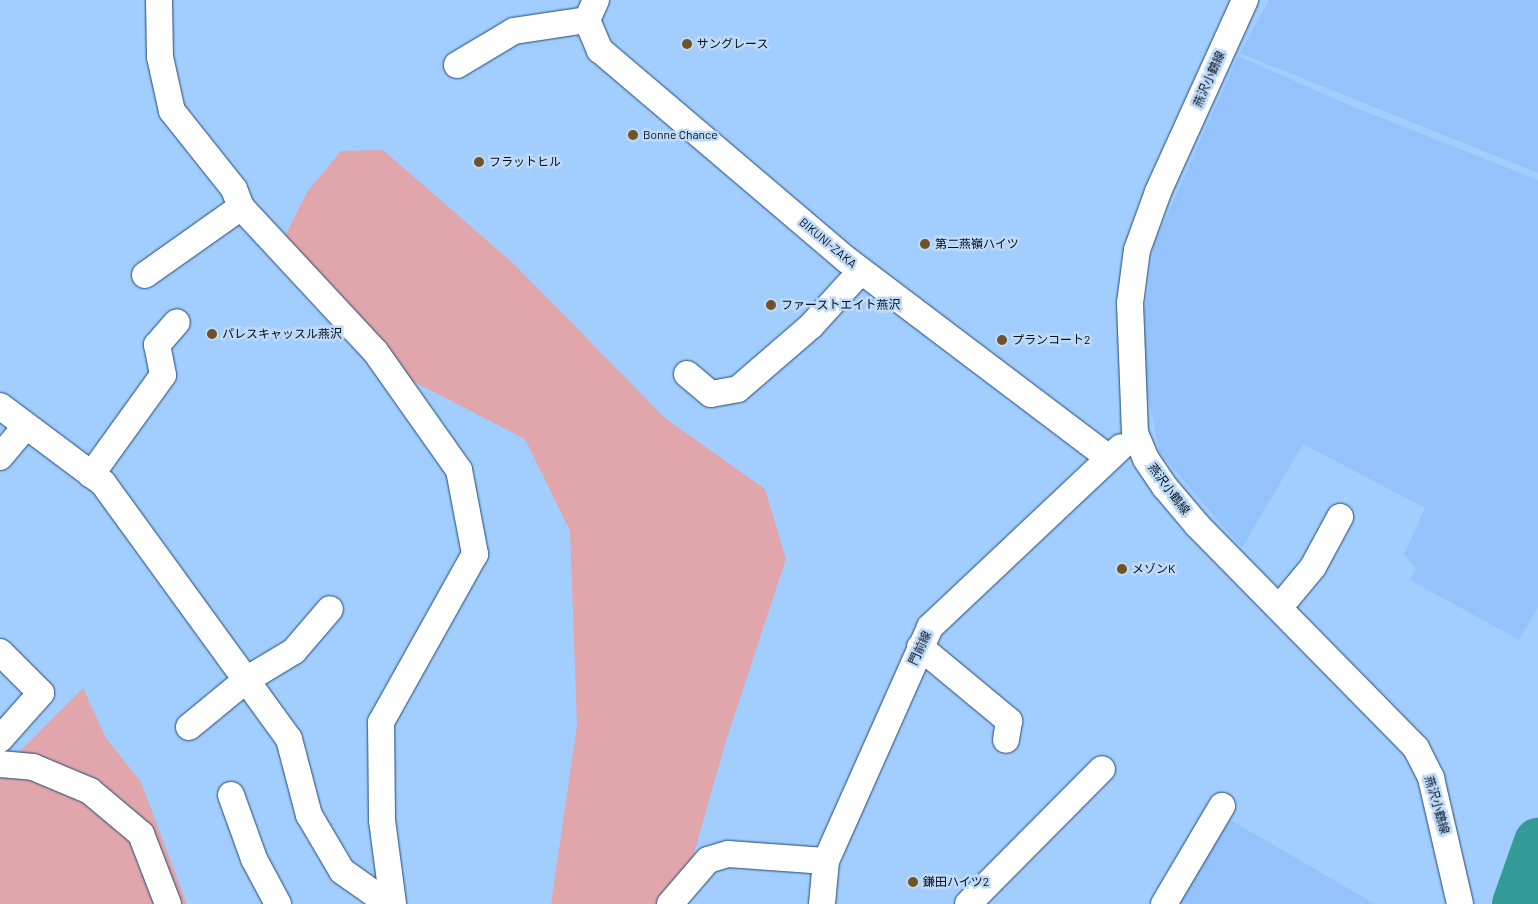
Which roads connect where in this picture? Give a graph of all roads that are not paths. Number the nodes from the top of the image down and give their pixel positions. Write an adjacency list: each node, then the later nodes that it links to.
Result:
1 (159, 0): 5 (street)
2 (1245, 0): 12 (street, 燕沢小鶴線)
3 (592, 10): 4 (street); 6 (street, BIKUNI-ZAKA)
4 (457, 65)
5 (241, 207): 7 (street); 33 (street)
6 (861, 271): 9 (street); 14 (street, BIKUNI-ZAKA)
7 (145, 275)
8 (176, 322): 15 (street)
9 (688, 374)
10 (0, 406): 11 (street)
11 (24, 428): 13 (street); 15 (street)
12 (1135, 433): 14 (street, 門前線); 17 (street, 燕沢小鶴線)
13 (0, 457)
14 (1109, 458): 19 (street, 門前線)
15 (91, 475): 21 (street)
16 (1340, 517): 17 (street)
17 (1279, 608): 38 (street, 燕沢小鶴線)
18 (330, 609): 21 (street)
19 (920, 647): 24 (street); 29 (street, 門前線)
20 (0, 652): 23 (street)
21 (246, 680): 22 (street); 32 (street)
22 (189, 728)
23 (0, 739)
24 (1006, 740)
25 (0, 764): 30 (street)
26 (1102, 769): 36 (street)
27 (230, 795): 31 (street)
28 (1222, 806): 37 (street)
29 (826, 861): 34 (street); 35 (street, 門前線)
30 (168, 904)
31 (278, 904)
32 (389, 904)
33 (394, 904)
34 (670, 904)
35 (822, 904)
36 (968, 904)
37 (1164, 904)
38 (1460, 904)

